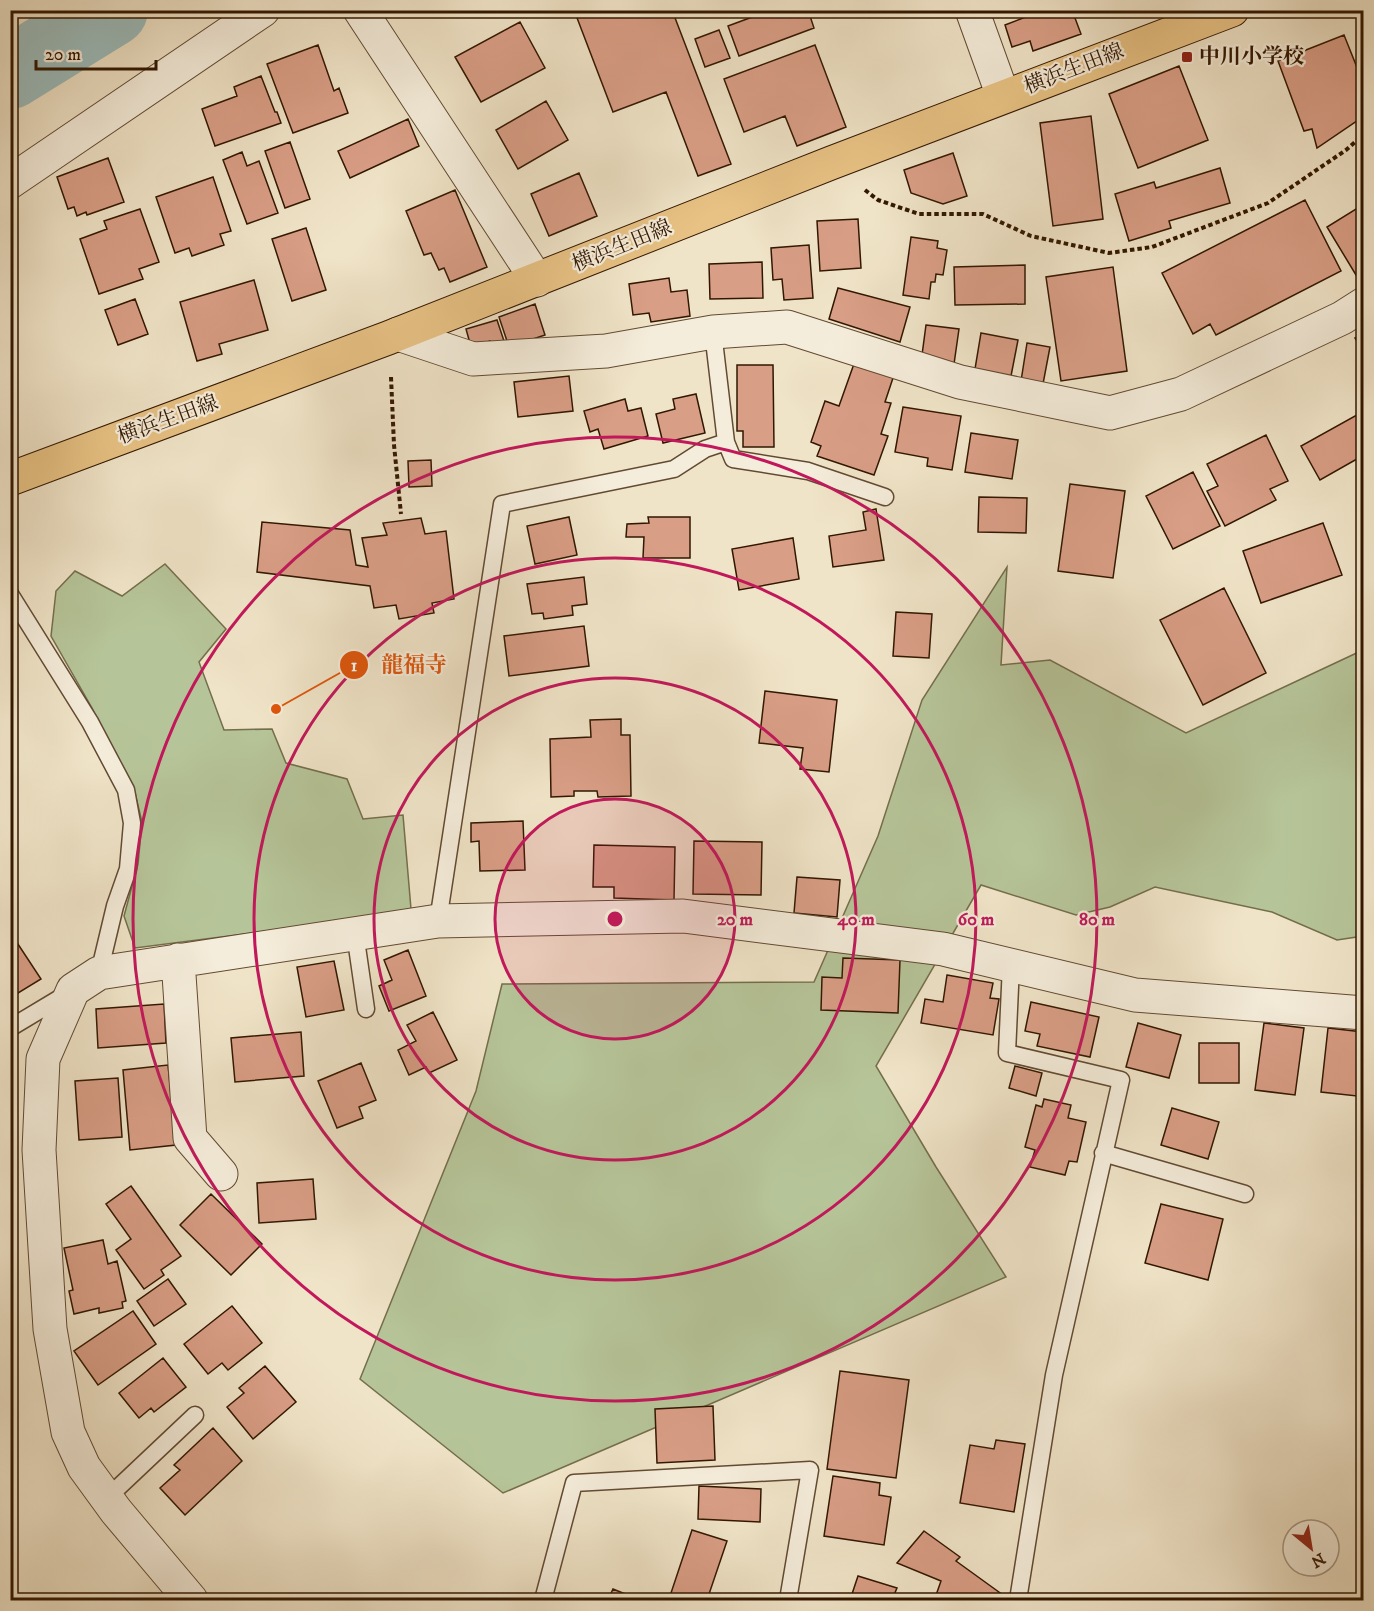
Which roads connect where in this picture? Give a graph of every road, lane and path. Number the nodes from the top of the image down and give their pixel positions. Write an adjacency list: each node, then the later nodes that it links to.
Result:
1 (263, 10): 8 (street)
2 (360, 10): 9 (street)
3 (972, 10): 5 (street)
4 (1232, 10): 5 (main road, 横浜生田線)
5 (1003, 96): 7 (main road, 横浜生田線)
6 (1364, 134): 7 (path)
7 (831, 163): 9 (main road, 横浜生田線)
8 (10, 182)
9 (537, 280): 12 (main road, 横浜生田線)
10 (1364, 304): 11 (street)
11 (713, 332): 12 (street); 14 (lane)
12 (398, 334): 15 (main road, 横浜生田線)
13 (391, 365): 17 (path)
14 (726, 442): 16 (lane); 19 (lane)
15 (10, 479)
16 (885, 497)
17 (401, 514)
18 (10, 594): 23 (lane)
19 (438, 921): 20 (street); 22 (street)
20 (355, 933): 21 (street); 24 (lane)
21 (178, 960): 23 (street); 28 (street)
22 (1011, 965): 25 (street); 27 (lane)
23 (86, 981): 26 (lane); 31 (street)
24 (366, 1009)
25 (1364, 1013)
26 (10, 1028)
27 (1103, 1153): 29 (lane); 35 (lane)
28 (221, 1174)
29 (1245, 1194)
30 (195, 1415): 31 (lane)
31 (106, 1499): 32 (street)
32 (191, 1600)
33 (543, 1600): 34 (lane)
34 (788, 1600)
35 (1018, 1600)

